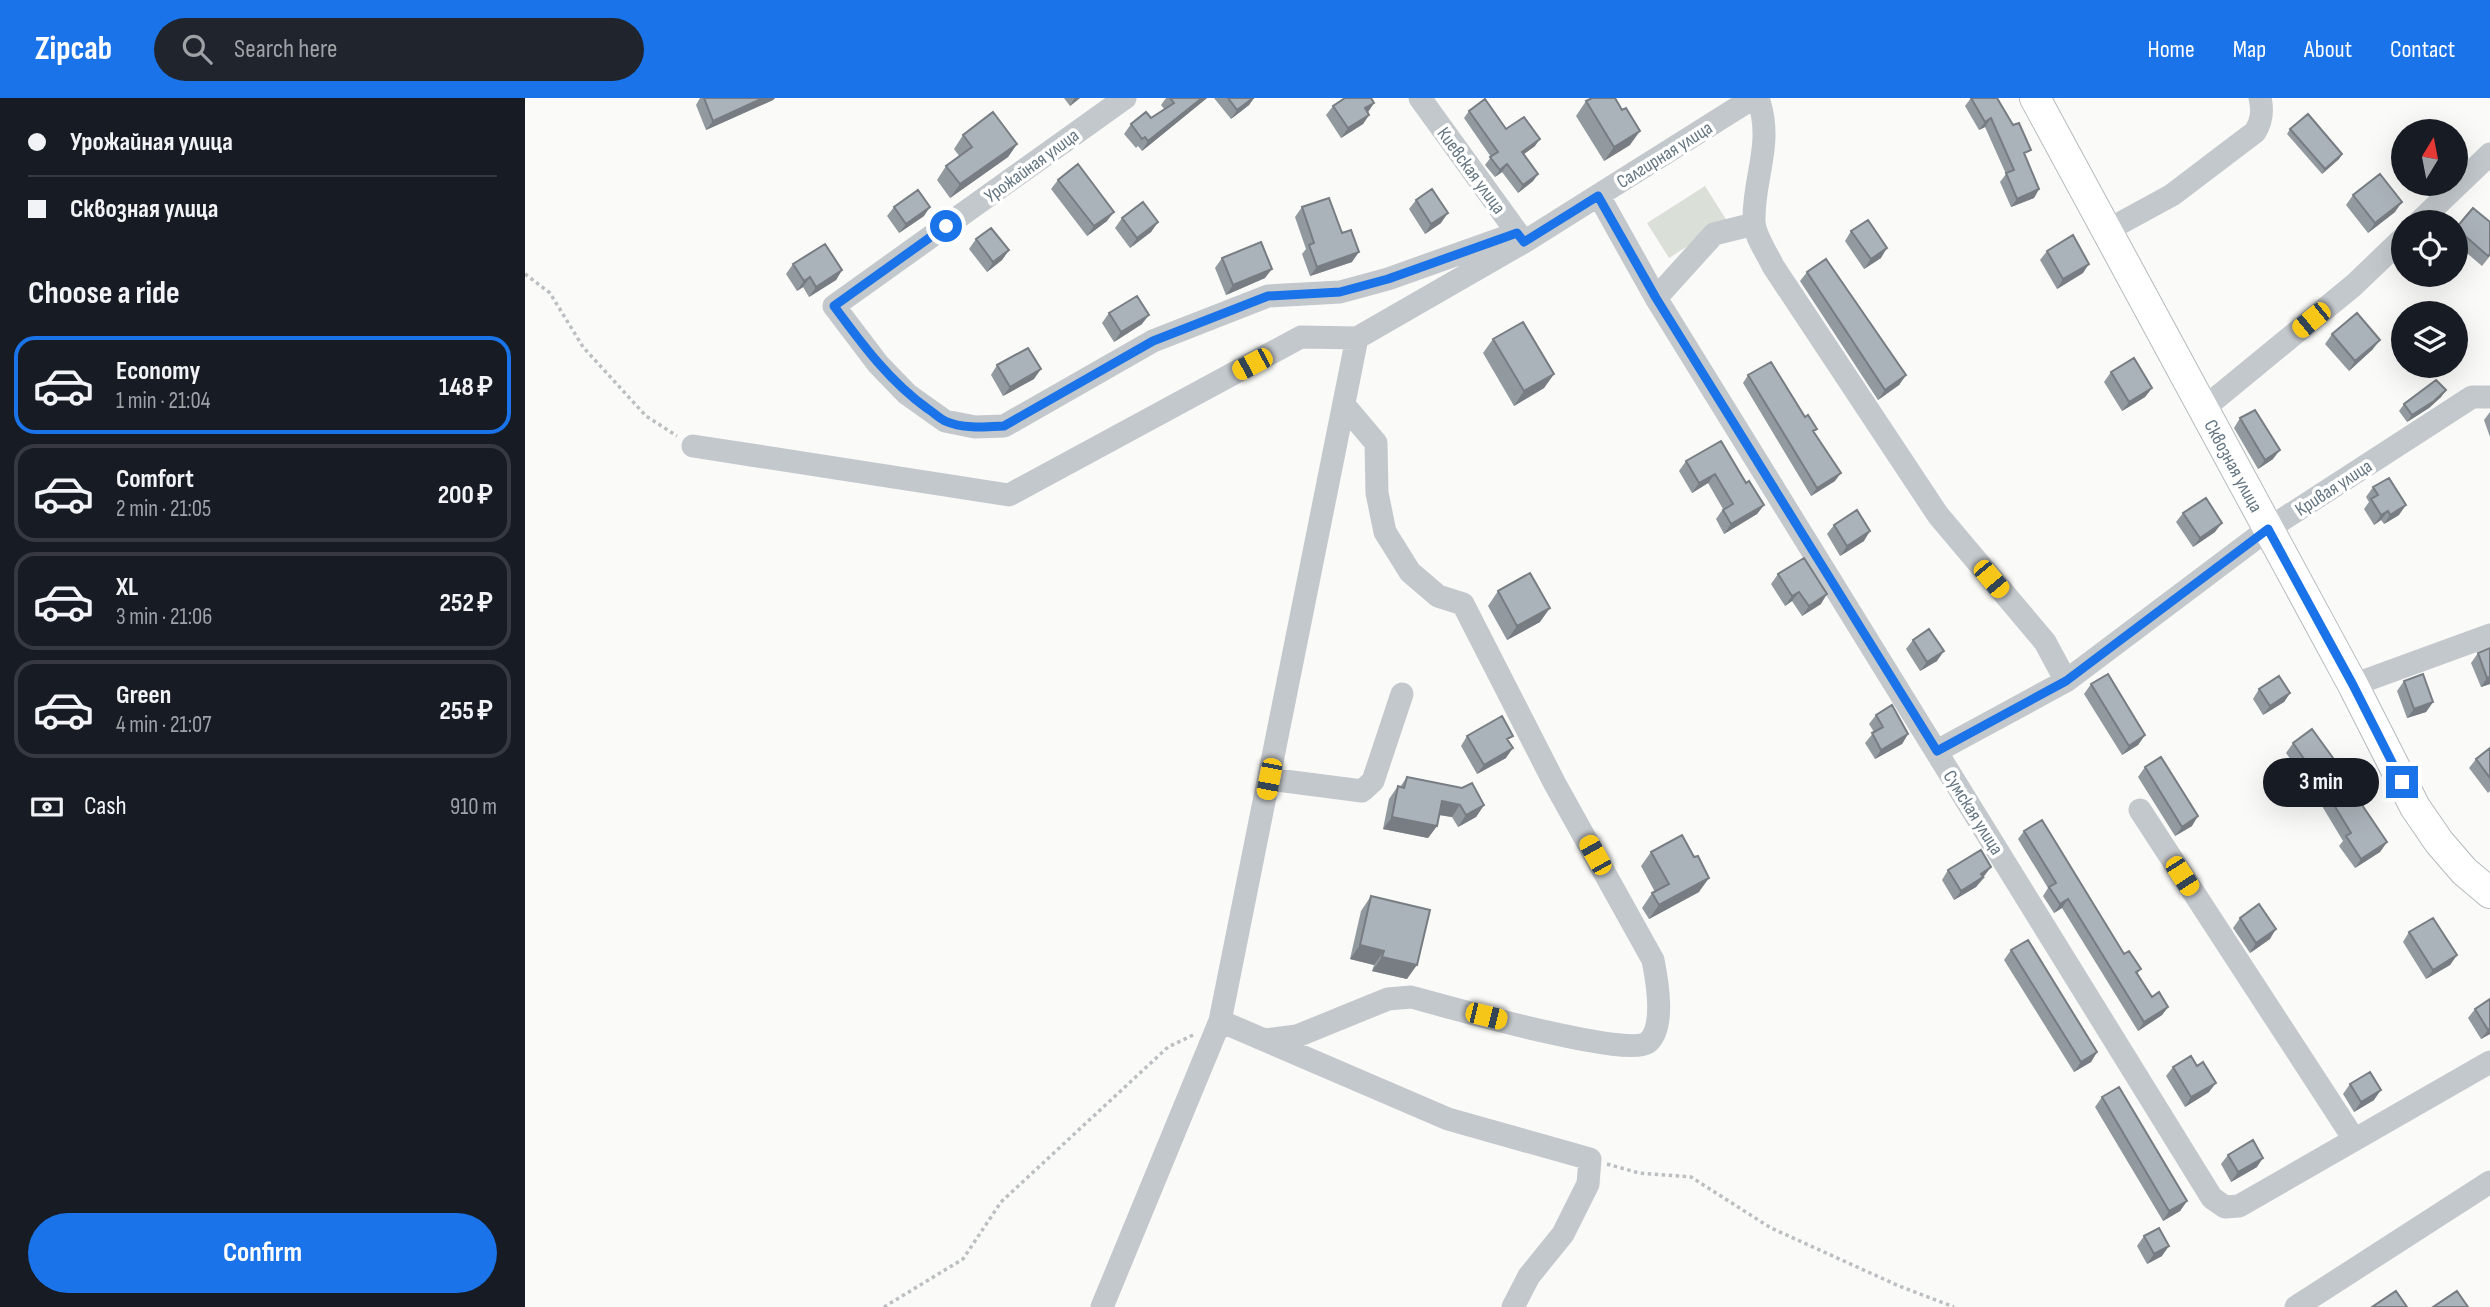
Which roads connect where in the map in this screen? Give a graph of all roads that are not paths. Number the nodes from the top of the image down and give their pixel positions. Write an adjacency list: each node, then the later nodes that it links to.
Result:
1 (1125, 98): 12 (street, Урожайная улица)
2 (1420, 98): 12 (street, Киевская улица)
3 (1753, 98): 8 (street, Салгирная улица)
4 (1758, 98): 10 (street)
5 (2035, 98): 11 (main road, Сквозная улица)
6 (2260, 98): 11 (street)
7 (2490, 154): 9 (street)
8 (1598, 196): 12 (street, Салгирная улица); 14 (street, Сумская улица)
9 (2432, 210)
10 (1754, 224): 14 (street); 22 (street)
11 (2106, 231): 18 (main road, Сквозная улица)
12 (1520, 238): 15 (street, Салгирная улица)
13 (2391, 250): 18 (street)
14 (1656, 298): 25 (street, Сумская улица)
15 (1357, 338): 17 (street); 19 (street)
16 (2490, 397): 20 (street, Кривая улица)
17 (1344, 405): 26 (street); 30 (street)
18 (2203, 408): 20 (main road, Сквозная улица)
19 (693, 446)
20 (2268, 529): 22 (street, Кривая улица); 23 (main road, Сквозная улица)
21 (2490, 635): 23 (street)
22 (2066, 681): 25 (street, Кривая улица)
23 (2353, 685): 28 (main road, Сквозная улица)
24 (1402, 694): 26 (street)
25 (1937, 751): 32 (street, Сумская улица)
26 (1269, 779): 29 (street)
27 (2140, 810): 32 (street)
28 (2490, 893)
29 (1220, 1021): 30 (street); 34 (street)
30 (1265, 1040): 35 (street)
31 (2490, 1062): 32 (street)
32 (2354, 1139)
33 (2490, 1182): 36 (street)
34 (1102, 1307)
35 (1513, 1307)
36 (2296, 1307)

